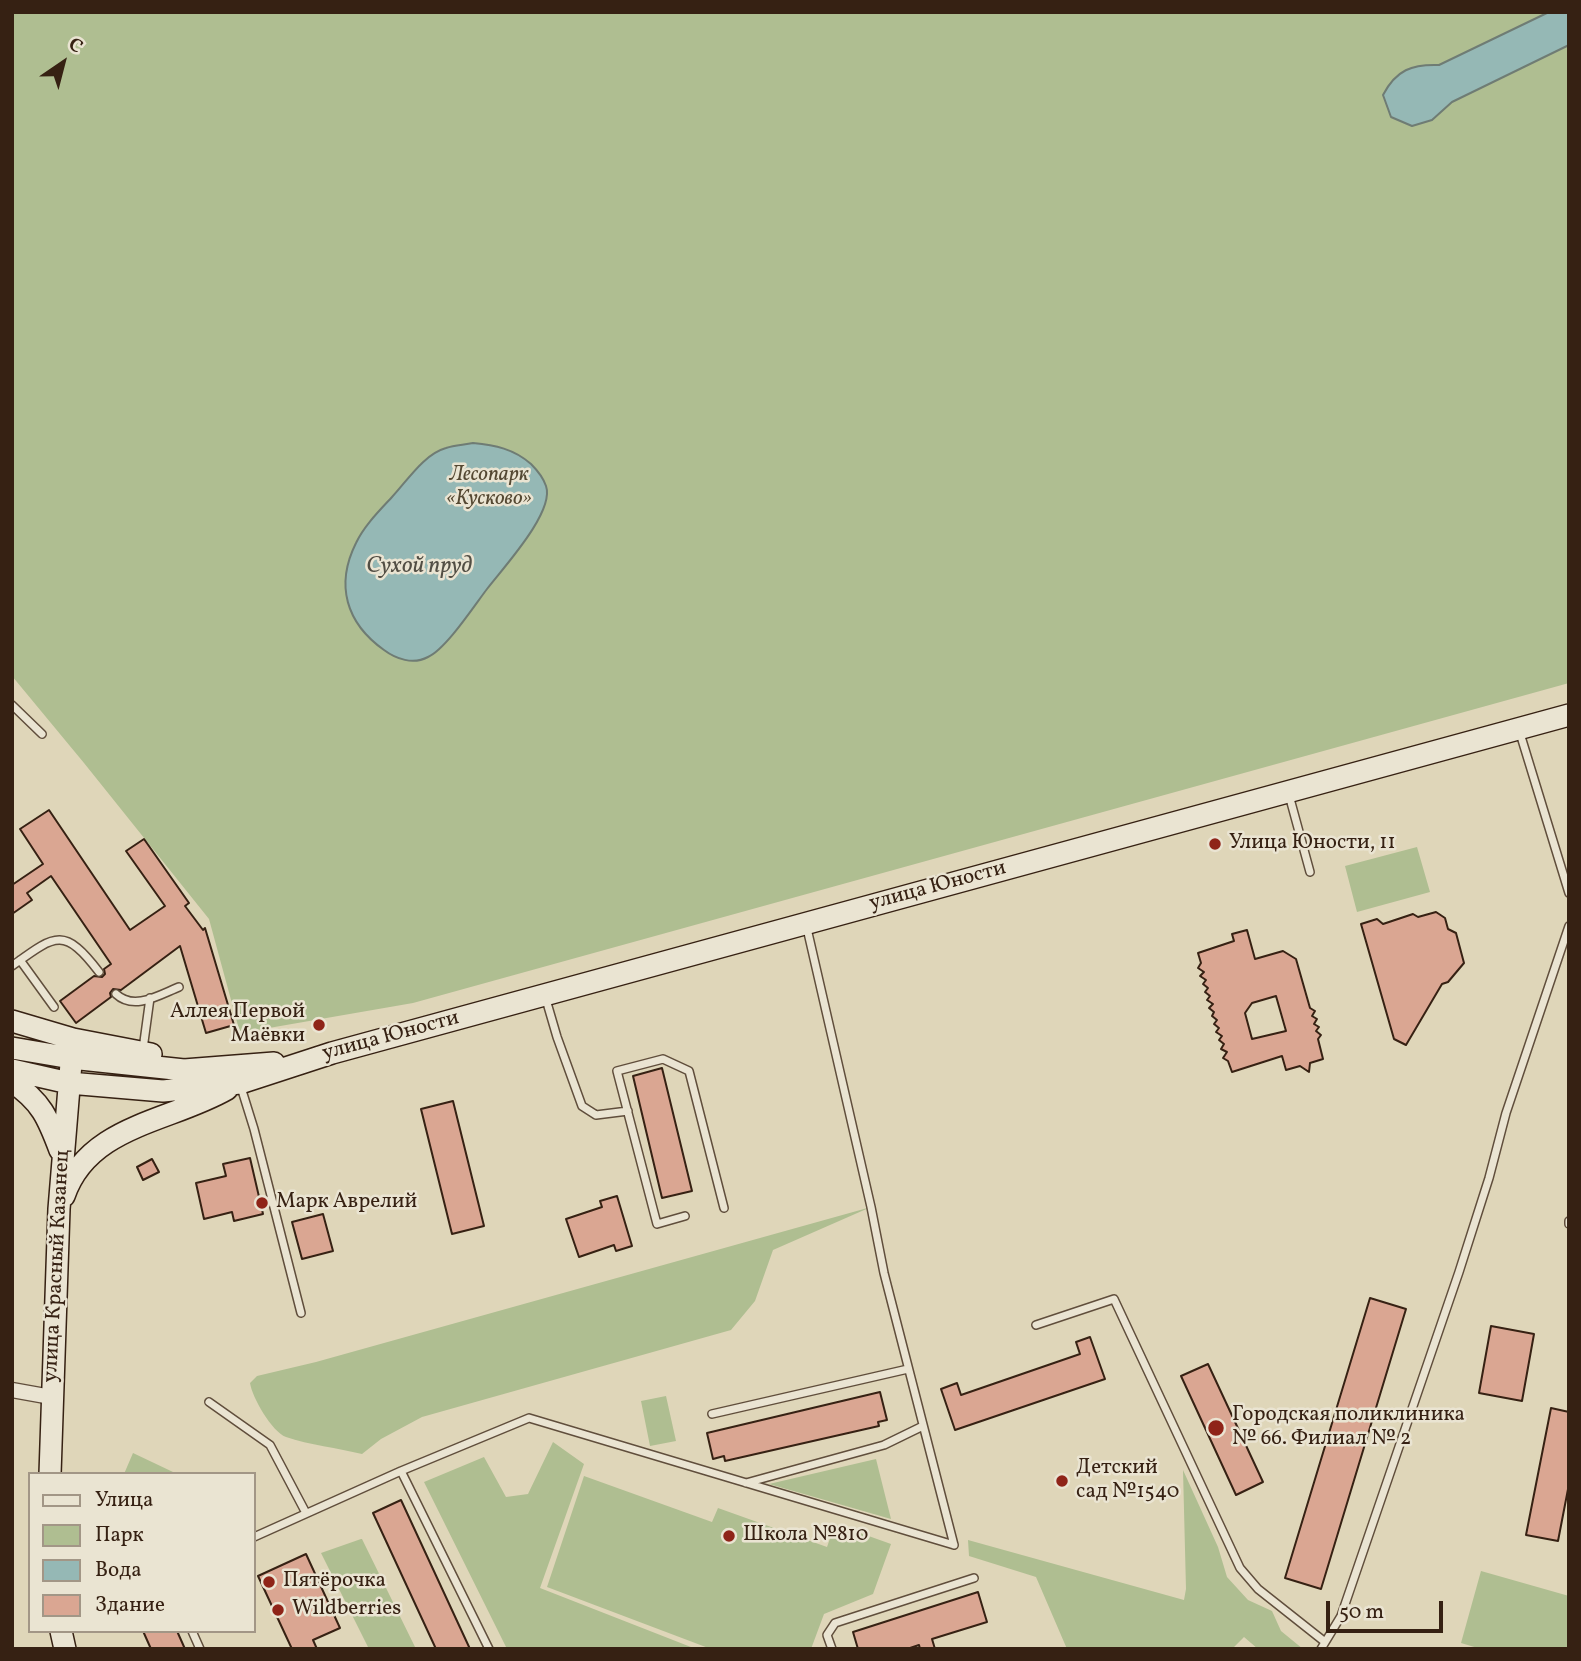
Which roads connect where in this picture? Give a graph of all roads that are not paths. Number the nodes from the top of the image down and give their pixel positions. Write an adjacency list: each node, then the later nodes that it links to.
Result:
1 (12, 705): 4 (lane)
2 (1569, 715): 3 (main road, улица Юности)
3 (1519, 729): 5 (main road, улица Юности); 7 (lane)
4 (42, 734)
5 (1288, 792): 6 (lane); 8 (main road, улица Юности)
6 (1310, 872)
7 (1569, 893)
8 (806, 924): 15 (main road, улица Юности); 35 (lane)
9 (1569, 926): 48 (lane)
10 (20, 960): 11 (lane); 12 (lane); 17 (lane)
11 (12, 966)
12 (99, 972)
13 (179, 987): 16 (lane)
14 (116, 993): 16 (lane)
15 (545, 995): 22 (main road, улица Юности); 28 (lane)
16 (150, 998): 21 (lane)
17 (54, 1007)
18 (12, 1021): 20 (main road)
19 (12, 1048): 20 (main road, улица Юности)
20 (72, 1049): 21 (main road); 23 (main road, улица Юности); 26 (main road, улица Красный Казанец)
21 (143, 1053): 23 (main road)
22 (308, 1060): 23 (main road, улица Юности); 27 (main road, улица Юности)
23 (214, 1069)
24 (12, 1070): 26 (main road, улица Юности)
25 (12, 1082): 29 (main road)
26 (69, 1083): 27 (main road, улица Юности); 29 (main road, улица Красный Казанец)
27 (237, 1084): 31 (main road); 33 (lane)
28 (628, 1111): 30 (lane); 32 (lane)
29 (63, 1155): 31 (main road, улица Красный Казанец)
30 (723, 1208)
31 (59, 1209): 37 (main road, улица Красный Казанец)
32 (685, 1216)
33 (301, 1313)
34 (1035, 1325): 48 (lane)
35 (908, 1369): 39 (lane); 40 (lane)
36 (12, 1390): 37 (street)
37 (51, 1397): 42 (main road, улица Красный Казанец)
38 (209, 1402): 44 (lane)
39 (712, 1413)
40 (923, 1426): 43 (lane); 43 (lane)
41 (401, 1471): 43 (lane); 44 (lane); 50 (lane)
42 (50, 1472)
43 (746, 1483)
44 (306, 1513): 45 (lane)
45 (256, 1536)
46 (974, 1578): 51 (lane)
47 (193, 1633): 49 (lane)
48 (1323, 1645)
49 (200, 1649)
50 (489, 1649)
51 (832, 1649)

